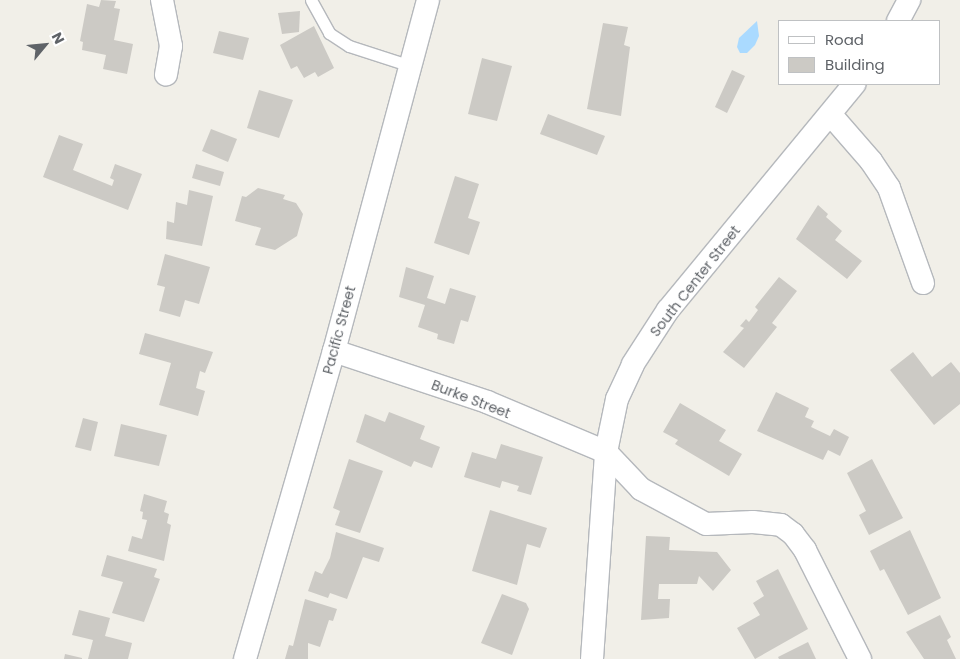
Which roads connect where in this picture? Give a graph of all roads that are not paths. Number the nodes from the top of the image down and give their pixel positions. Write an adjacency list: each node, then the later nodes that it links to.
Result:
1 (162, 0): 7 (street)
2 (311, 0): 6 (lane)
3 (428, 0): 6 (street, Pacific Street)
4 (909, 0): 5 (street)
5 (899, 20)
6 (411, 66): 11 (street, Pacific Street)
7 (166, 75)
8 (853, 85): 9 (street, South Center Street)
9 (831, 115): 10 (street); 12 (street, South Center Street)
10 (923, 283)
11 (334, 351): 12 (street, Burke Street); 13 (street, Pacific Street)
12 (606, 452): 14 (street, South Center Street); 15 (street)
13 (245, 659)
14 (592, 659)
15 (860, 659)

